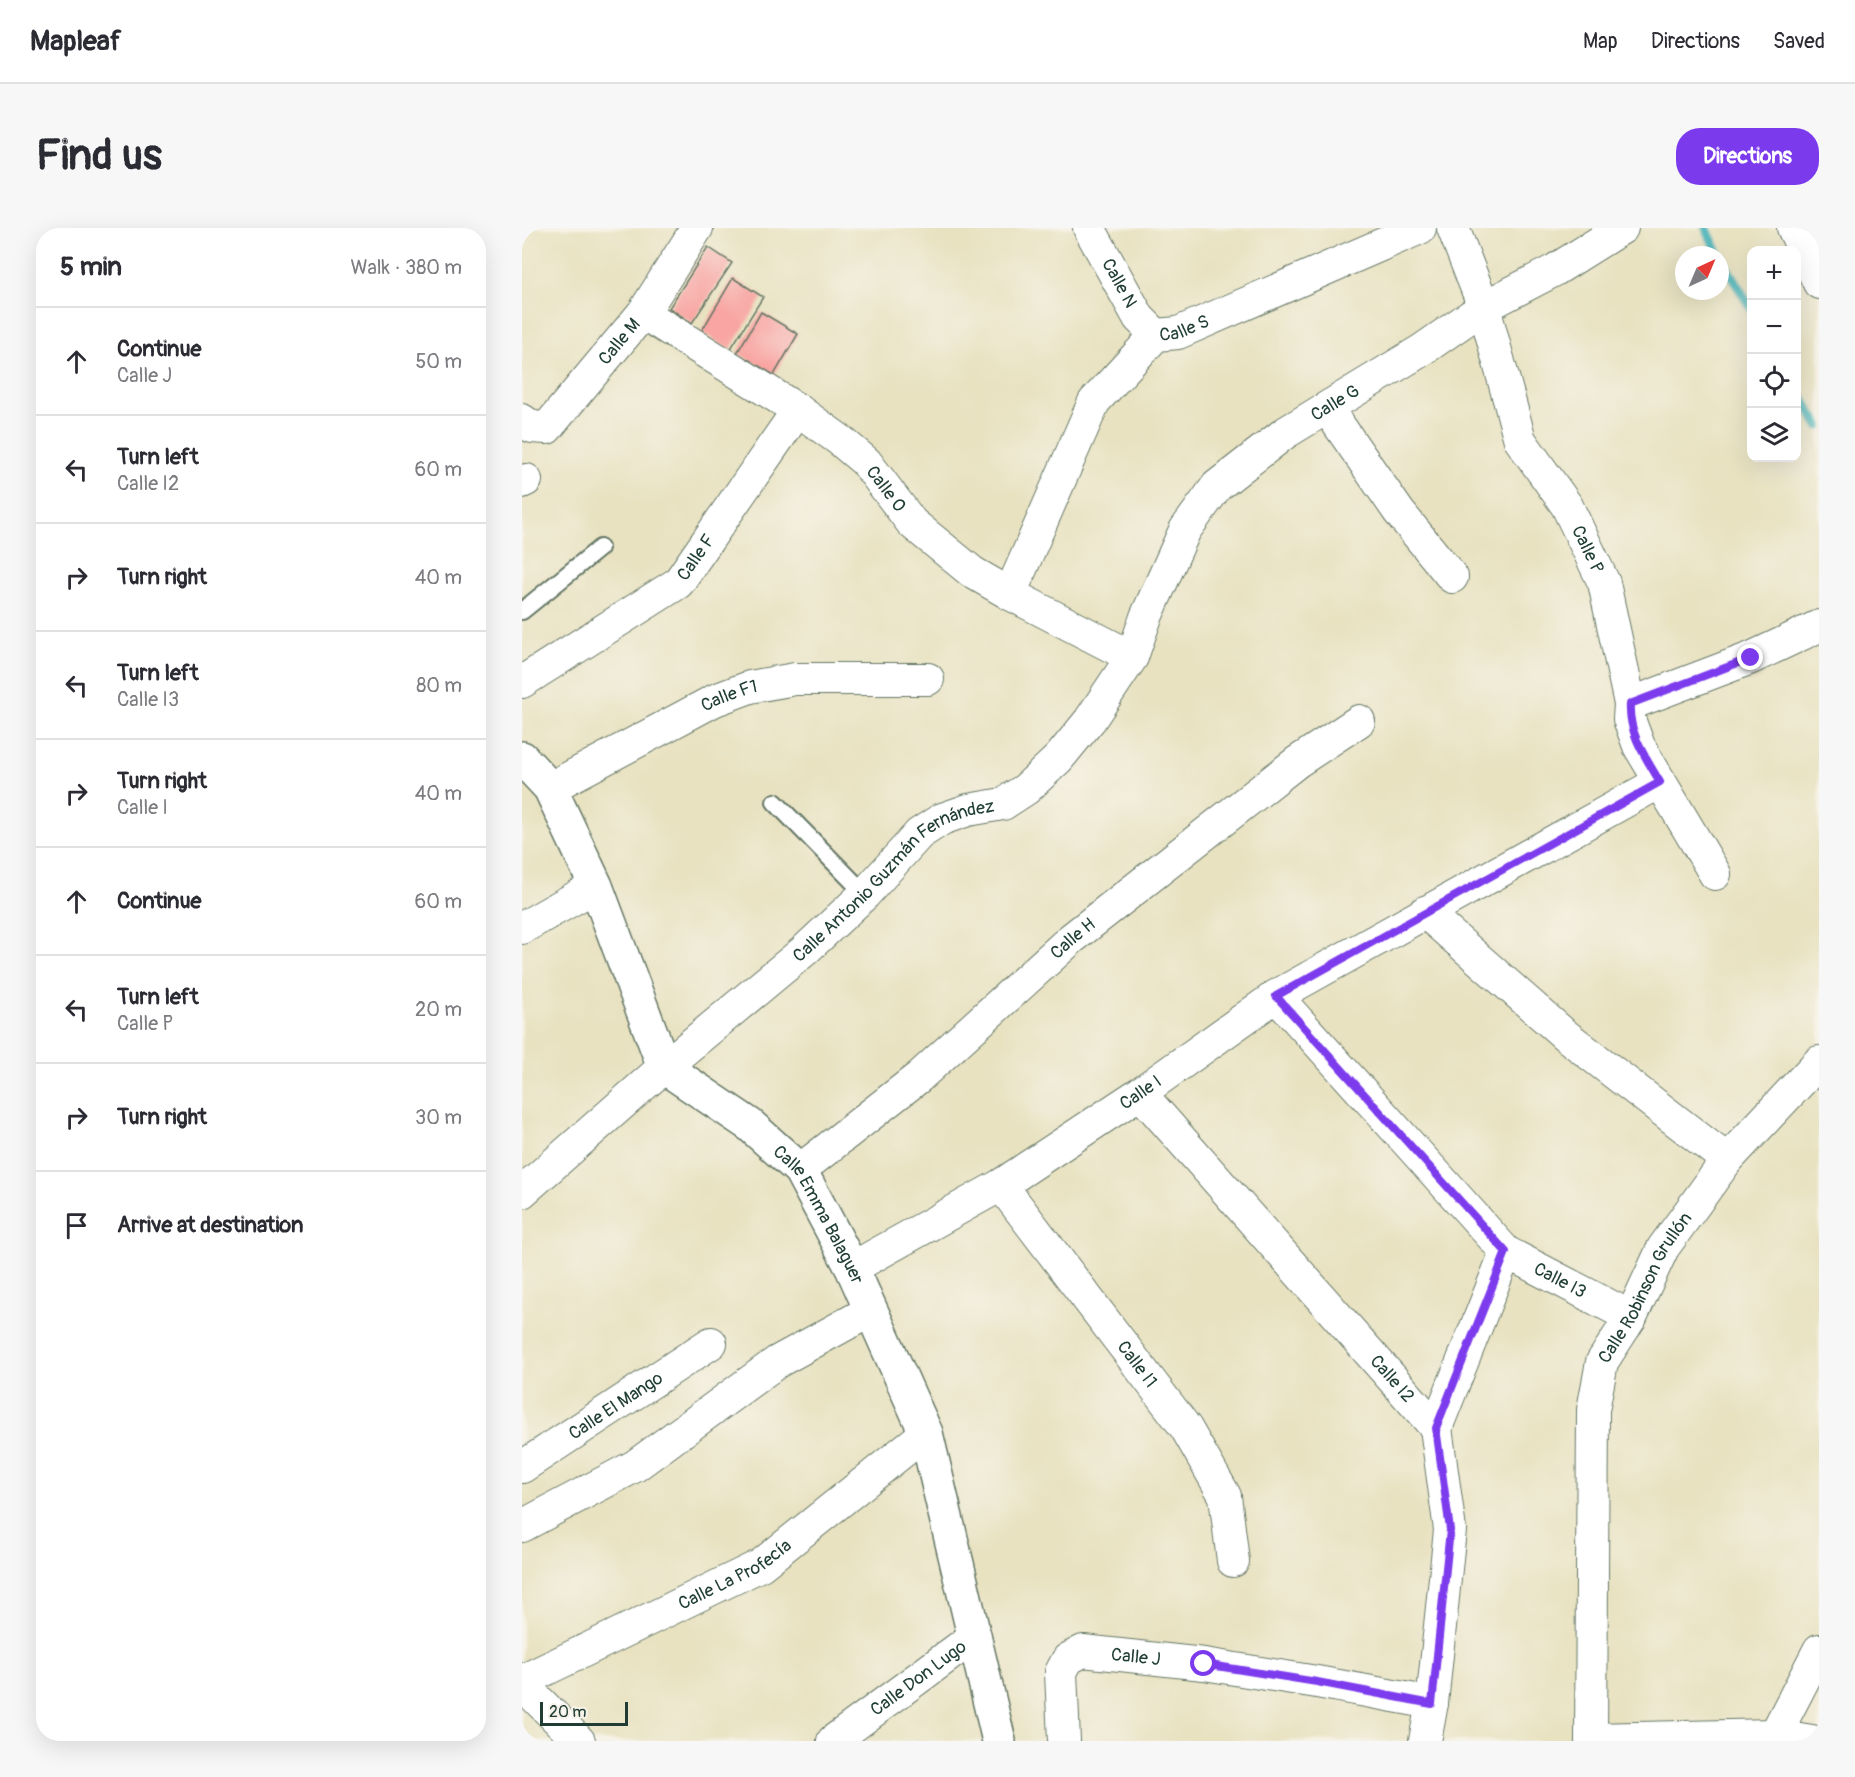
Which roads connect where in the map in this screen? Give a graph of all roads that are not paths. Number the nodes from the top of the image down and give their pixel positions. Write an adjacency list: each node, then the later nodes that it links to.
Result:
1 (698, 228): 9 (street, Calle M)
2 (1089, 228): 10 (street, Calle N)
3 (1420, 228): 10 (street, Calle S)
4 (1453, 228): 8 (street, Calle P)
5 (1622, 228): 8 (street, Calle G)
6 (1793, 228): 7 (street)
7 (1819, 283)
8 (1484, 307): 11 (street, Calle G); 22 (street, Calle P)
9 (643, 313): 12 (street, Calle O); 13 (street, Calle M)
10 (1156, 335): 16 (street, Calle S)
11 (1327, 408): 15 (street); 19 (street, Calle G)
12 (798, 410): 16 (street, Calle O); 21 (street, Calle F)
13 (522, 420)
14 (600, 548): 17 (lane)
15 (1452, 577)
16 (1010, 594): 19 (street, Calle O)
17 (522, 611)
18 (1819, 626): 22 (street)
19 (1132, 657): 30 (street, Calle Antonio Guzmán Fernández)
20 (928, 679): 26 (street, Calle F1)
21 (522, 682)
22 (1630, 704): 25 (street, Calle P)
23 (1359, 721): 38 (street, Calle H)
24 (522, 758): 26 (street)
25 (1660, 782): 28 (street, Calle P); 31 (street, Calle I)
26 (550, 788): 29 (street)
27 (775, 802): 30 (lane)
28 (1715, 874)
29 (596, 886): 32 (street); 35 (street)
30 (865, 894): 35 (street, Calle Antonio Guzmán Fernández)
31 (1425, 912): 33 (street, Calle I); 37 (street)
32 (522, 928)
33 (1276, 996): 36 (street, Calle I); 41 (street, Calle I3)
34 (1819, 1062): 37 (street, Calle Robinson Grullón)
35 (664, 1067): 38 (street, Calle Emma Balaguer); 40 (street, Calle Antonio Guzmán Fernández)
36 (1140, 1093): 39 (street, Calle I); 46 (street, Calle I2)
37 (1727, 1160): 44 (street, Calle Robinson Grullón)
38 (800, 1170): 42 (street, Calle Emma Balaguer)
39 (1002, 1185): 42 (street, Calle I); 50 (street, Calle I1)
40 (522, 1192)
41 (1506, 1252): 44 (street, Calle I3); 46 (street)
42 (852, 1268): 43 (street, Calle Emma Balaguer)
43 (870, 1311): 47 (street, Calle Emma Balaguer); 49 (street)
44 (1631, 1317): 56 (street, Calle Robinson Grullón)
45 (711, 1343): 48 (street, Calle El Mango)
46 (1436, 1428): 54 (street)
47 (926, 1433): 51 (street, Calle Emma Balaguer); 53 (street, Calle La Profecía)
48 (522, 1467)
49 (522, 1526)
50 (1233, 1561)
51 (975, 1636): 58 (street, Calle Don Lugo); 59 (street, Calle Emma Balaguer)
52 (1819, 1650): 55 (street)
53 (522, 1683): 57 (street)
54 (1432, 1704): 60 (street, Calle J); 61 (street)
55 (1756, 1737): 56 (street); 62 (street)
56 (1591, 1740)
57 (579, 1741)
58 (832, 1741)
59 (999, 1741)
60 (1064, 1741)
61 (1425, 1741)
62 (1812, 1741)

